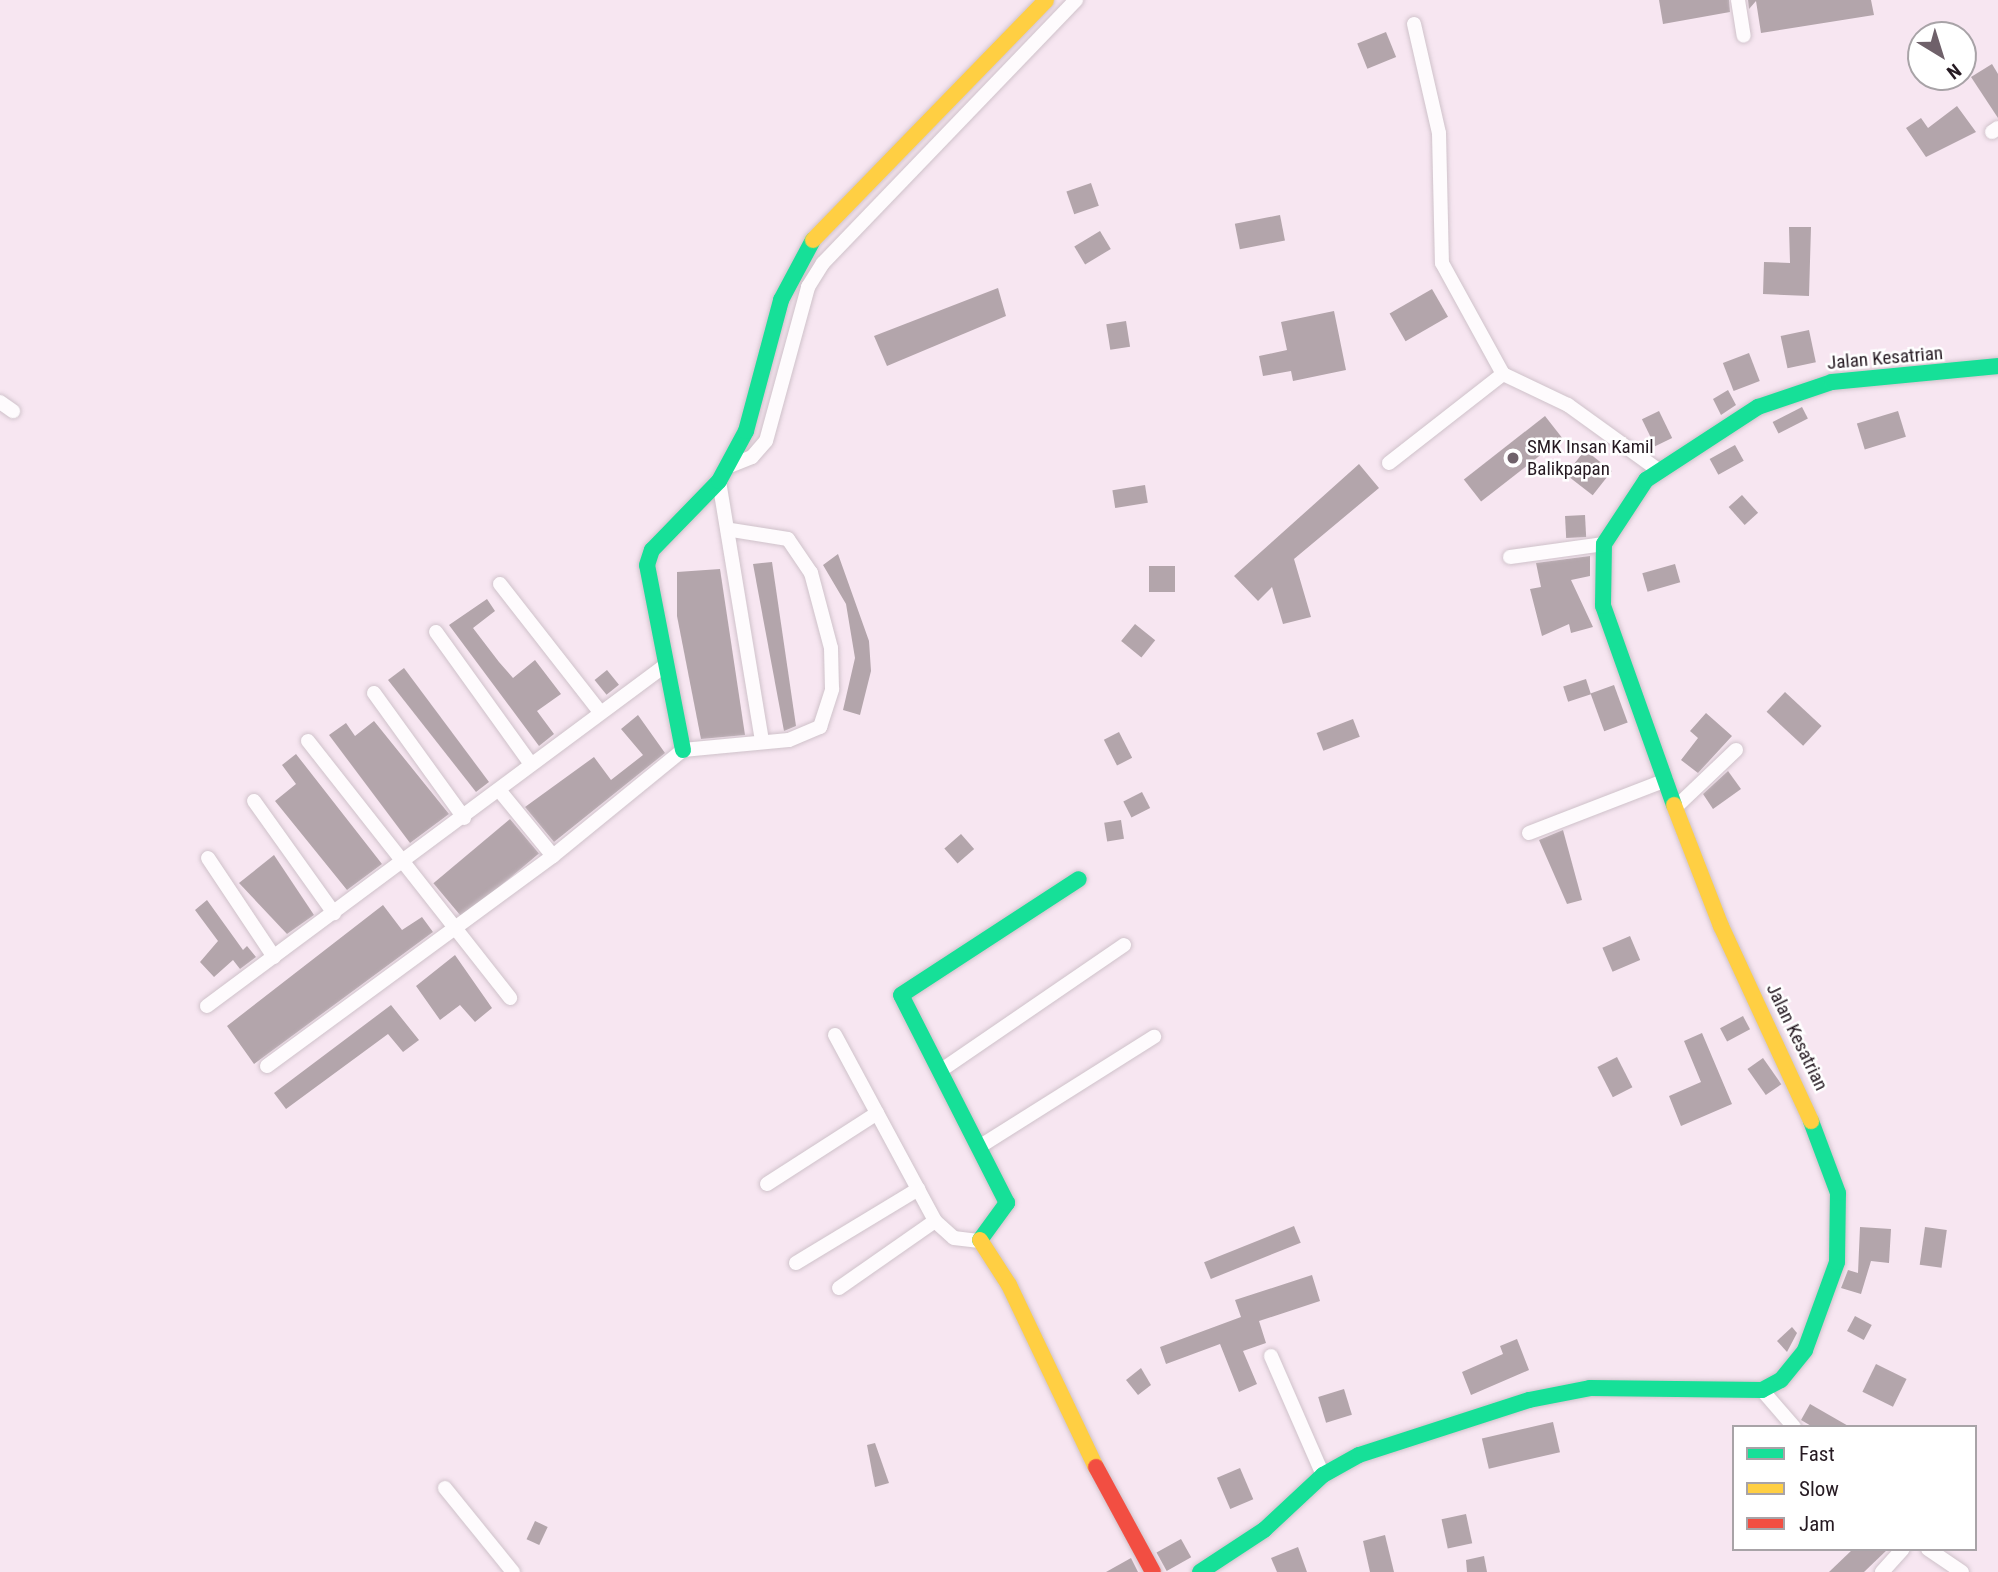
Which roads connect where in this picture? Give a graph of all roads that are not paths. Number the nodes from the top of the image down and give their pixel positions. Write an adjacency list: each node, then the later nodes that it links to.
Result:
1 (1046, 0): 11 (street)
2 (1076, 0): 11 (street)
3 (1738, 0): 5 (street)
4 (1414, 24): 7 (street)
5 (1744, 36)
6 (1998, 366): 12 (street, Jalan Kesatrian)
7 (1503, 374): 10 (street); 12 (street)
8 (0, 402): 9 (street)
9 (13, 411)
10 (1389, 463)
11 (727, 467): 13 (street)
12 (1658, 470): 15 (street, Jalan Kesatrian)
13 (719, 481): 14 (street); 19 (street)
14 (731, 530): 23 (street); 23 (street)
15 (1604, 544): 16 (street); 27 (street, Jalan Kesatrian)
16 (1510, 557)
17 (500, 584): 21 (street)
18 (436, 632): 26 (street)
19 (667, 664): 21 (street); 24 (street)
20 (374, 693): 31 (street)
21 (600, 712): 26 (street)
22 (307, 741): 35 (street)
23 (762, 741): 24 (street)
24 (683, 750): 33 (street)
25 (1736, 750): 30 (street)
26 (531, 764): 28 (street)
27 (1667, 780): 30 (street, Jalan Kesatrian); 32 (street)
28 (499, 790): 31 (street); 33 (street)
29 (254, 801): 37 (street)
30 (1678, 804): 56 (street, Jalan Kesatrian)
31 (464, 818): 35 (street)
32 (1530, 833)
33 (553, 856): 38 (street)
34 (208, 858): 40 (street)
35 (403, 862): 37 (street); 38 (street)
36 (1079, 879): 46 (street)
37 (334, 913): 40 (street)
38 (454, 927): 41 (street); 45 (street)
39 (1125, 945): 46 (street)
40 (274, 957): 42 (street)
41 (510, 998)
42 (207, 1006)
43 (835, 1035): 47 (street)
44 (1154, 1037): 48 (street)
45 (267, 1066)
46 (940, 1071): 48 (street)
47 (877, 1113): 49 (street); 50 (street)
48 (979, 1147): 52 (street)
49 (767, 1184)
50 (918, 1189): 51 (street); 53 (street)
51 (934, 1220): 52 (street); 54 (street)
52 (980, 1241): 63 (street)
53 (796, 1263)
54 (839, 1288)
55 (1271, 1356): 58 (street)
56 (1762, 1390): 57 (street); 58 (street)
57 (1792, 1425)
58 (1322, 1475): 64 (street)
59 (444, 1488): 62 (street)
60 (1901, 1551): 65 (street)
61 (1931, 1551): 66 (street)
62 (513, 1572)
63 (1153, 1572)
64 (1200, 1572)
65 (1882, 1572)
66 (1962, 1572)

